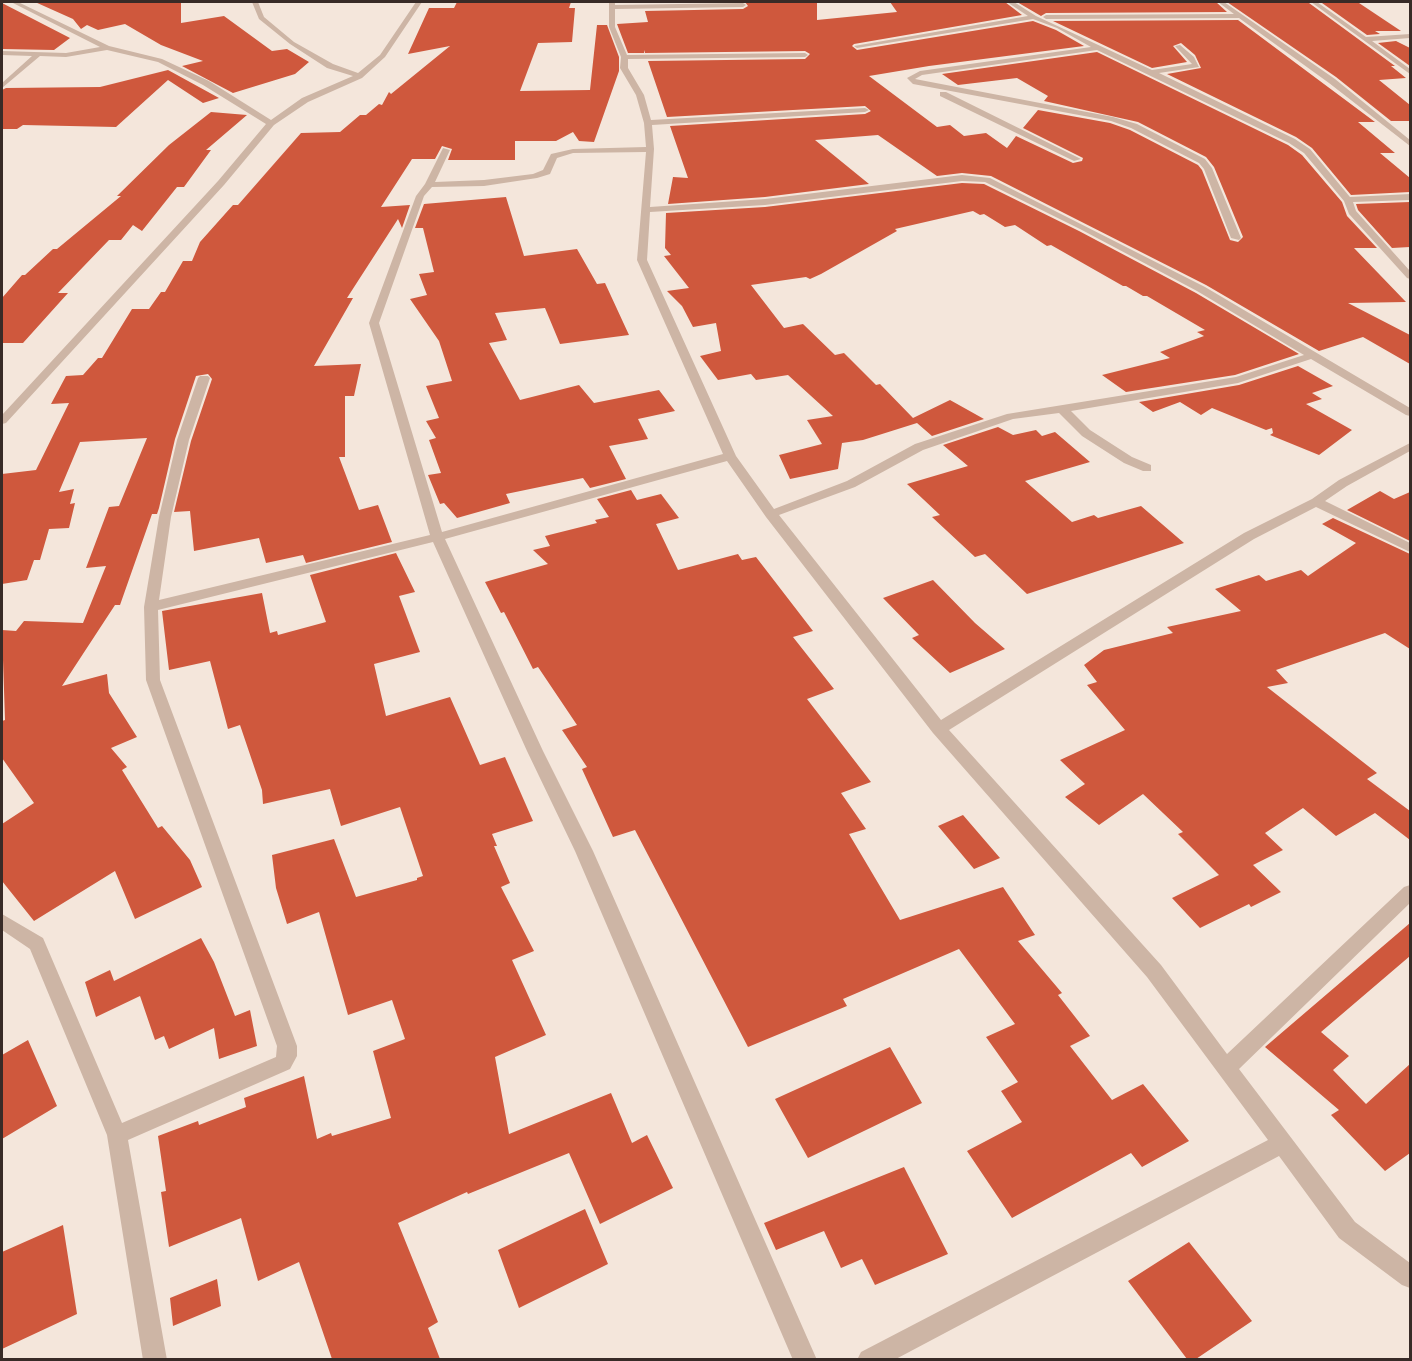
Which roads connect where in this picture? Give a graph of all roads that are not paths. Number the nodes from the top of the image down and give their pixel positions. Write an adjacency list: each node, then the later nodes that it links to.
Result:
1 (14, 2): 15 (street)
2 (255, 2): 23 (street)
3 (419, 2): 23 (street)
4 (1010, 2): 10 (street)
5 (1221, 2): 9 (street)
6 (1314, 2): 12 (street)
7 (613, 4): 8 (street); 20 (street)
8 (743, 5)
9 (1239, 16): 10 (street); 29 (street)
10 (1034, 17): 13 (street); 16 (street)
11 (1410, 36): 12 (street)
12 (1365, 39): 22 (street)
13 (857, 46)
14 (1178, 46): 21 (street)
15 (107, 48): 18 (street); 27 (street)
16 (1098, 48): 21 (street); 24 (street)
17 (2, 54): 18 (street)
18 (38, 54): 25 (street)
19 (805, 55): 20 (street)
20 (624, 57): 28 (street)
21 (1151, 72): 35 (street)
22 (1410, 72)
23 (358, 76): 27 (street)
24 (913, 82): 32 (street); 37 (street)
25 (2, 86)
26 (865, 110): 28 (street)
27 (271, 123): 43 (street)
28 (648, 123): 30 (street)
29 (1410, 144)
30 (650, 149): 33 (street); 36 (street)
31 (446, 150): 33 (street)
32 (1077, 159)
33 (429, 185): 49 (street)
34 (1410, 197): 35 (street)
35 (1348, 200): 38 (street)
36 (647, 210): 39 (street); 45 (street)
37 (1236, 238)
38 (1410, 276)
39 (1313, 355): 41 (street); 42 (street)
40 (204, 378): 51 (street)
41 (1062, 409): 46 (street); 48 (street)
42 (1410, 413)
43 (2, 421)
44 (1410, 446): 47 (street)
45 (730, 456): 48 (street); 49 (street)
46 (1147, 468)
47 (1316, 502): 50 (street); 52 (street)
48 (771, 514): 52 (street)
49 (437, 537): 51 (street); 60 (street)
50 (1410, 548)
51 (151, 607): 56 (street)
52 (939, 729): 55 (street)
53 (1410, 892): 55 (street)
54 (2, 921): 56 (street)
55 (1227, 1067): 57 (street)
56 (117, 1135): 59 (street)
57 (1282, 1144): 58 (street); 61 (street)
58 (1410, 1277)
59 (155, 1359)
60 (805, 1359)
61 (869, 1359)

